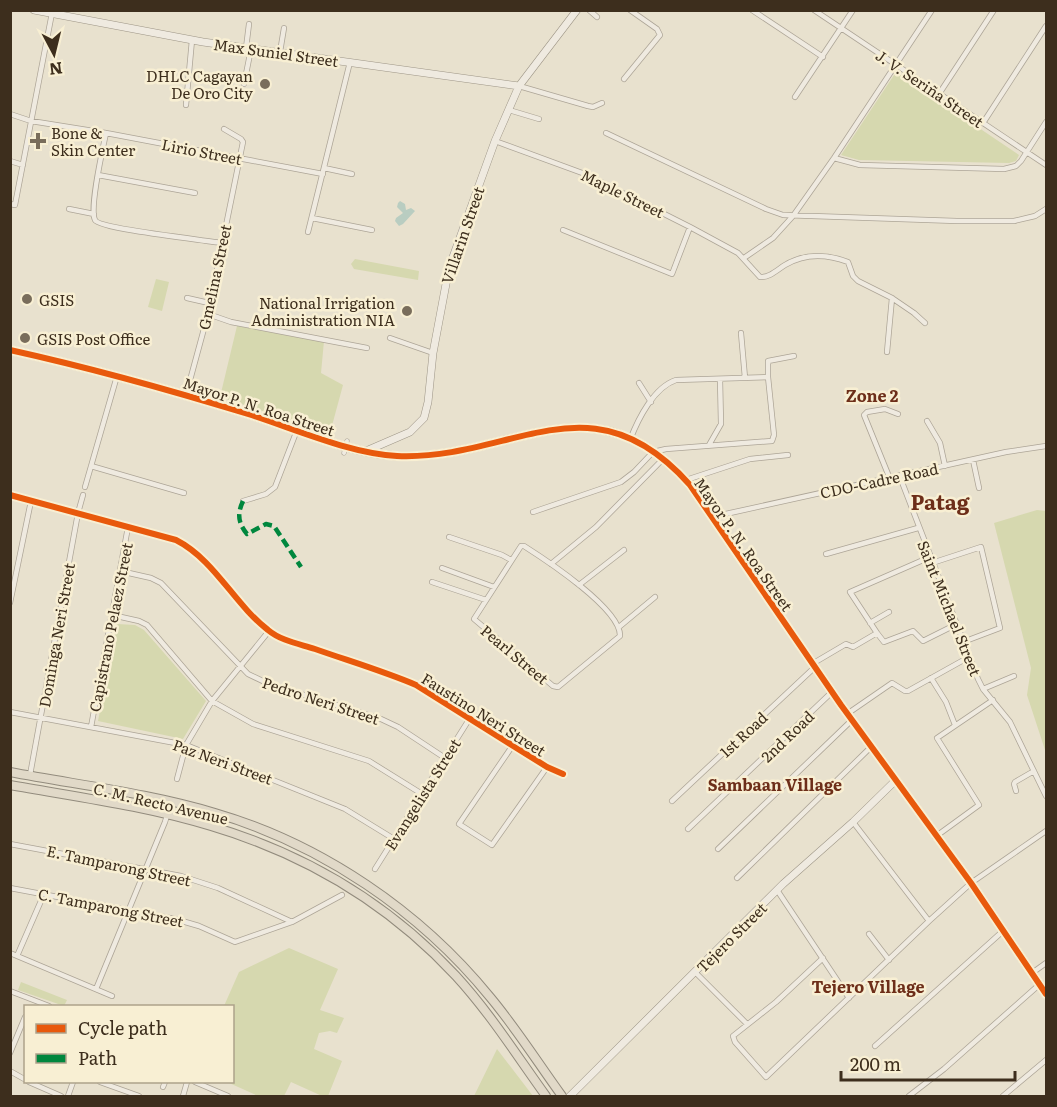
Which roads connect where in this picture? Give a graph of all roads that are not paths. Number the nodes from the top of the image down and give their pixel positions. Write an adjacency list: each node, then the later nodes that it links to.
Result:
1 (34, 10): 10 (main road, Max Suniel Street)
2 (577, 10): 24 (main road, Villarin Street)
3 (589, 10): 11 (street)
4 (630, 10): 22 (street)
5 (752, 10): 19 (street)
6 (814, 10): 15 (street, J. V. Seriña Street)
7 (853, 10): 15 (street)
8 (932, 10): 21 (street)
9 (994, 10): 25 (street)
10 (52, 12): 16 (main road, Max Suniel Street); 32 (street)
11 (597, 17)
12 (249, 24): 17 (street)
13 (1047, 26): 34 (street)
14 (284, 28): 18 (street)
15 (840, 28): 19 (street); 21 (street, J. V. Seriña Street)
16 (192, 40): 17 (main road, Max Suniel Street); 28 (street)
17 (249, 48): 18 (main road, Max Suniel Street); 23 (street)
18 (280, 52): 20 (main road, Max Suniel Street)
19 (823, 57): 26 (street)
20 (350, 62): 24 (main road, Max Suniel Street); 45 (street)
21 (897, 64): 25 (street, J. V. Seriña Street); 41 (street)
22 (624, 79)
23 (244, 84)
24 (519, 86): 27 (street); 29 (main road, Villarin Street)
25 (939, 94): 34 (street, J. V. Seriña Street)
26 (795, 97)
27 (602, 103)
28 (186, 105)
29 (509, 110): 31 (street); 38 (main road, Villarin Street)
30 (10, 114): 32 (street, Lirio Street)
31 (539, 119)
32 (31, 121): 36 (street, Lirio Street); 43 (street)
33 (1047, 122): 39 (street)
34 (983, 123): 39 (street, J. V. Seriña Street)
35 (224, 129): 40 (street)
36 (106, 133): 40 (street, Lirio Street); 47 (street)
37 (606, 133): 53 (street)
38 (495, 141): 55 (street, Maple Street); 71 (main road, Villarin Street)
39 (1027, 152): 41 (street); 44 (street, J. V. Seriña Street)
40 (239, 158): 45 (street, Lirio Street); 59 (street, Gmelina Street)
41 (834, 158): 53 (street)
42 (10, 161): 43 (street)
43 (23, 165): 49 (street)
44 (1047, 165)
45 (323, 171): 46 (street, Lirio Street); 54 (street)
46 (352, 174)
47 (98, 175): 48 (street); 52 (street)
48 (195, 193)
49 (13, 205)
50 (69, 209): 52 (street)
51 (1047, 209): 53 (street)
52 (94, 214): 59 (street)
53 (794, 216): 60 (street)
54 (312, 219): 56 (street); 58 (street)
55 (690, 227): 57 (street); 60 (street, Maple Street)
56 (372, 230)
57 (563, 230)
58 (308, 232)
59 (222, 243): 63 (street, Gmelina Street)
60 (744, 258): 62 (street, Maple Street)
61 (187, 297): 63 (street)
62 (892, 298): 65 (street); 70 (street)
63 (209, 303): 64 (street, Gmelina Street)
64 (208, 314): 68 (street); 80 (street, Gmelina Street)
65 (925, 323)
66 (741, 333): 75 (street)
67 (390, 338): 71 (street)
68 (368, 348)
69 (10, 350): 73 (main road, Mayor P. N. Roa Street)
70 (887, 352)
71 (433, 353): 88 (main road, Villarin Street)
72 (794, 356): 74 (street)
73 (117, 376): 80 (main road, Mayor P. N. Roa Street); 93 (street)
74 (768, 377): 75 (street); 86 (street)
75 (745, 378): 76 (street)
76 (720, 379): 77 (street); 86 (street)
77 (701, 380): 79 (street); 81 (street)
78 (639, 383): 81 (street)
79 (696, 387)
80 (186, 395): 84 (main road, Mayor P. N. Roa Street)
81 (651, 402): 85 (street)
82 (898, 414): 96 (street)
83 (927, 421): 94 (street)
84 (297, 430): 88 (main road, Mayor P. N. Roa Street); 104 (street)
85 (630, 440): 88 (main road, Mayor P. N. Roa Street); 89 (main road, Mayor P. N. Roa Street)
86 (708, 446): 89 (street)
87 (1047, 446): 92 (street, CDO-Cadre Road)
88 (366, 451)
89 (653, 452): 91 (main road, Mayor P. N. Roa Street); 105 (street)
90 (788, 455): 97 (street)
91 (663, 459): 97 (main road, Mayor P. N. Roa Street); 115 (street)
92 (973, 460): 94 (street, CDO-Cadre Road); 99 (street)
93 (91, 466): 98 (street); 100 (street)
94 (945, 466): 95 (street, CDO-Cadre Road)
95 (900, 477): 96 (street, CDO-Cadre Road); 109 (street, Saint Michael Street)
96 (890, 478): 107 (street, CDO-Cadre Road)
97 (686, 480): 107 (main road, Mayor P. N. Roa Street)
98 (85, 487)
99 (979, 488)
100 (184, 493)
101 (10, 495): 103 (street, Faustino Neri Street)
102 (83, 495): 106 (street, Dominga Neri Street)
103 (31, 501): 106 (street, Faustino Neri Street); 124 (street)
104 (243, 501)
105 (534, 512)
106 (78, 513): 108 (street, Faustino Neri Street); 144 (street, Dominga Neri Street)
107 (712, 517): 134 (main road, Mayor P. N. Roa Street)
108 (128, 527): 118 (street, Capistrano Pelaez Street); 130 (street, Faustino Neri Street)
109 (918, 528): 112 (street); 113 (street, Saint Michael Street)
110 (449, 537): 114 (street)
111 (624, 550): 120 (street)
112 (826, 554)
113 (930, 557): 116 (street, Saint Michael Street); 127 (street)
114 (511, 560): 115 (street); 121 (street, Pearl Street)
115 (551, 564): 120 (street)
116 (932, 564): 128 (street, Saint Michael Street); 132 (street)
117 (442, 568): 121 (street)
118 (120, 571): 126 (street, Capistrano Pelaez Street); 135 (street, Pedro Neri Street)
119 (432, 582): 123 (street)
120 (579, 585): 129 (street)
121 (494, 587): 123 (street, Pearl Street)
122 (656, 597): 129 (street)
123 (486, 600): 129 (street, Pearl Street)
124 (10, 603)
125 (889, 612): 127 (street)
126 (112, 615): 141 (street); 147 (street, Capistrano Pelaez Street)
127 (870, 623): 131 (street)
128 (957, 624): 131 (street); 132 (street, Saint Michael Street)
129 (619, 627)
130 (269, 631): 135 (street); 145 (street, Faustino Neri Street)
131 (877, 633): 134 (street, 1st Road)
132 (963, 642): 133 (street, Saint Michael Street)
133 (969, 657): 137 (street); 138 (street, Saint Michael Street)
134 (814, 666): 139 (main road, Mayor P. N. Roa Street); 164 (street, 1st Road)
135 (239, 667): 141 (street); 151 (street, Pedro Neri Street)
136 (1014, 676): 138 (street)
137 (931, 678): 143 (street); 146 (street)
138 (983, 689): 140 (street, Saint Michael Street)
139 (832, 692): 143 (main road, Mayor P. N. Roa Street); 168 (street, 2nd Road)
140 (993, 700): 146 (street); 153 (street, Saint Michael Street)
141 (212, 701): 148 (street); 162 (street)
142 (10, 712): 144 (street, Paz Neri Street)
143 (849, 717): 150 (main road, Mayor P. N. Roa Street); 173 (street)
144 (41, 718): 147 (street, Paz Neri Street); 156 (street, Dominga Neri Street)
145 (470, 718): 149 (street, Faustino Neri Street); 151 (street, Evangelista Street)
146 (955, 725): 170 (street)
147 (91, 727): 148 (street, Paz Neri Street)
148 (186, 744): 157 (street); 171 (street, Paz Neri Street)
149 (513, 745): 152 (street, Faustino Neri Street); 152 (street)
150 (871, 747): 158 (main road, Mayor P. N. Roa Street); 176 (street)
151 (445, 758): 162 (street, Evangelista Street)
152 (547, 767): 155 (street, Faustino Neri Street)
153 (1034, 771): 161 (street); 163 (street, Saint Michael Street)
154 (10, 772): 156 (highway, C. M. Recto Avenue)
155 (563, 774)
156 (30, 775): 160 (highway); 165 (highway, C. M. Recto Avenue)
157 (177, 779)
158 (896, 780): 167 (main road, Tejero Street); 170 (main road, Mayor P. N. Roa Street)
159 (10, 785): 160 (highway, C. M. Recto Avenue)
160 (27, 788): 166 (highway, C. M. Recto Avenue)
161 (1016, 791)
162 (422, 794): 171 (street, Evangelista Street)
163 (1047, 796)
164 (672, 801)
165 (171, 802): 166 (street); 177 (highway, C. M. Recto Avenue)
166 (168, 815): 174 (street); 180 (highway, C. M. Recto Avenue)
167 (853, 822): 181 (main road, Tejero Street); 185 (street)
168 (688, 829)
169 (1047, 831): 178 (street)
170 (936, 837): 178 (main road, Mayor P. N. Roa Street)
171 (394, 839): 175 (street, Evangelista Street)
172 (10, 844): 174 (street, E. Tamparong Street)
173 (718, 849)
174 (145, 868): 184 (street); 186 (street, E. Tamparong Street)
175 (375, 869)
176 (737, 878)
177 (359, 880): 180 (highway); 205 (highway, C. M. Recto Avenue)
178 (971, 884): 185 (street); 187 (main road, Mayor P. N. Roa Street)
179 (10, 888): 182 (street, C. Tamparong Street)
180 (353, 890): 206 (highway, C. M. Recto Avenue)
181 (777, 890): 191 (street); 194 (main road, Tejero Street)
182 (44, 894): 184 (street, C. Tamparong Street); 190 (street)
183 (342, 895): 186 (street, C. Tamparong Street)
184 (128, 910): 186 (street, C. Tamparong Street); 197 (street)
185 (929, 921): 192 (street)
186 (292, 922)
187 (1003, 931): 195 (main road, Mayor P. N. Roa Street); 208 (street)
188 (869, 934): 192 (street)
189 (10, 953): 190 (street)
190 (17, 956): 197 (street)
191 (823, 958): 201 (street); 203 (street)
192 (889, 960): 201 (street)
193 (1047, 963): 195 (street)
194 (695, 972): 203 (street); 222 (main road, Tejero Street)
195 (1032, 973): 196 (main road, Mayor P. N. Roa Street)
196 (1040, 984): 199 (main road, Mayor P. N. Roa Street); 223 (street)
197 (96, 989): 200 (street)
198 (11, 992): 202 (street)
199 (1047, 994)
200 (112, 996)
201 (849, 998): 203 (street)
202 (46, 1005)
203 (747, 1024)
204 (24, 1026): 210 (street)
205 (513, 1028): 206 (highway); 207 (highway, C. M. Recto Avenue)
206 (502, 1035): 209 (highway, C. M. Recto Avenue)
207 (522, 1040): 209 (highway); 221 (highway, C. M. Recto Avenue)
208 (875, 1046)
209 (511, 1047): 220 (highway, C. M. Recto Avenue)
210 (10, 1053)
211 (1047, 1060): 224 (street)
212 (10, 1071): 213 (street)
213 (24, 1079)
214 (32, 1083): 217 (street)
215 (103, 1083): 218 (street)
216 (197, 1083): 219 (street)
217 (61, 1096)
218 (139, 1096)
219 (228, 1096)
220 (546, 1096)
221 (562, 1096)
222 (570, 1096)
223 (909, 1096)
224 (1003, 1096)

